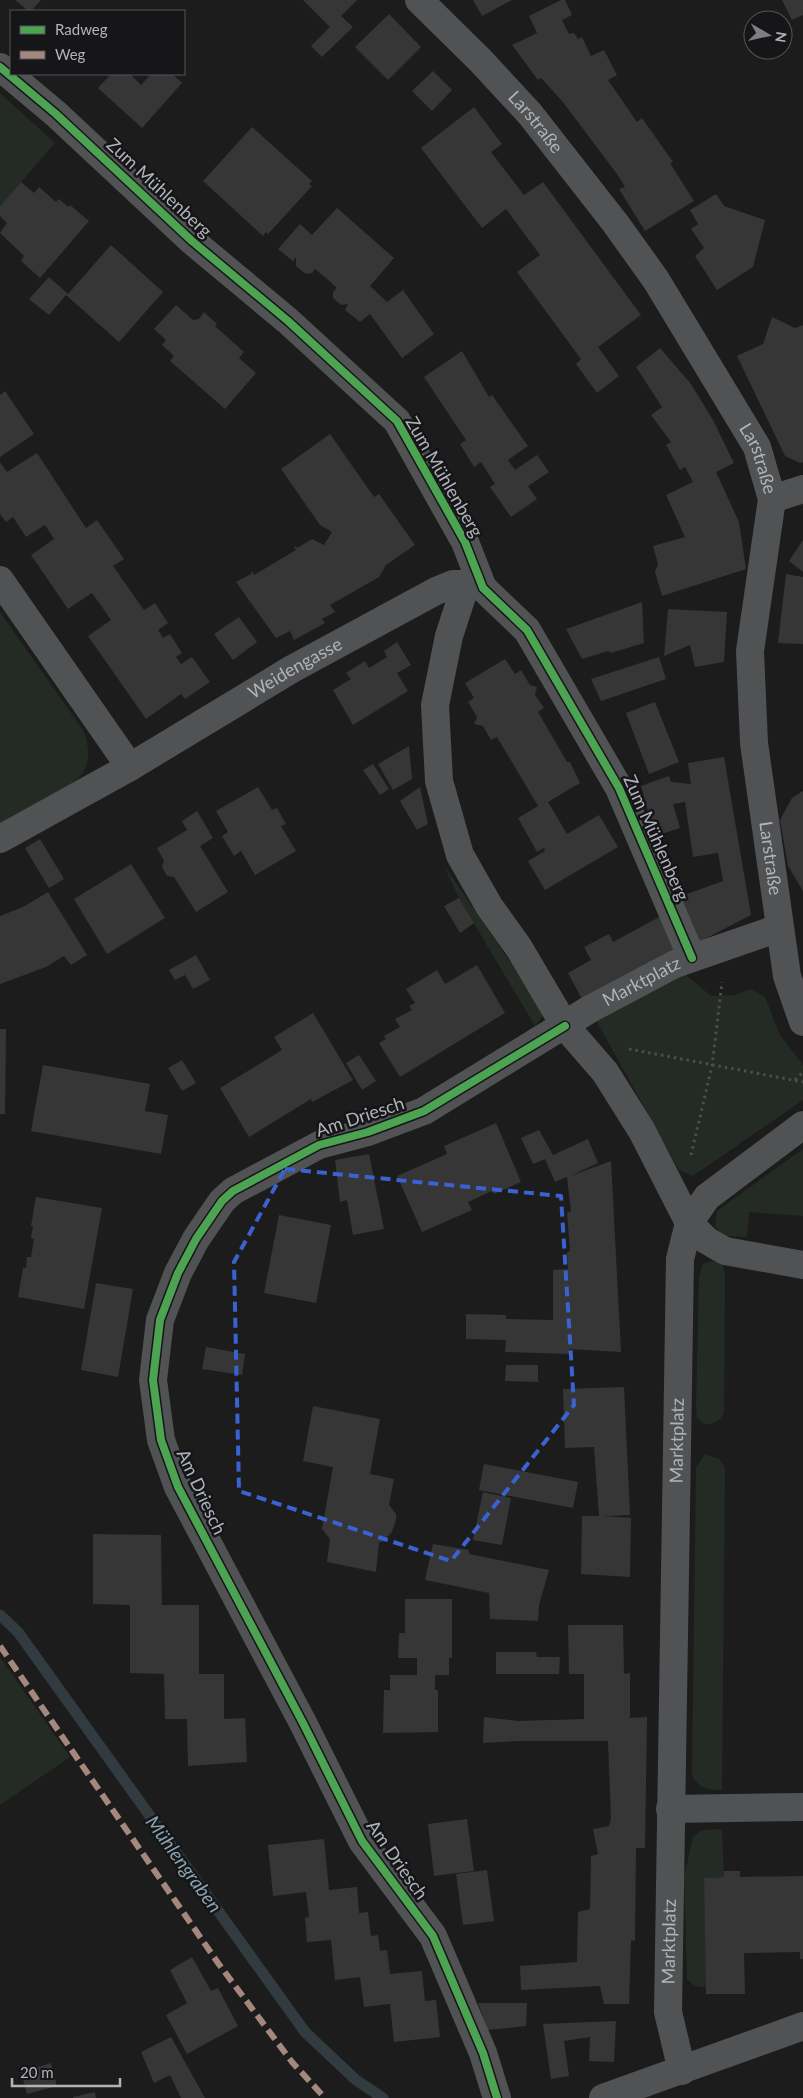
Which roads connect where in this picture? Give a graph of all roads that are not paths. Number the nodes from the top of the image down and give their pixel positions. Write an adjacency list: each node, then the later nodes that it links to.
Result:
1 (418, 0): 6 (street, Larstraße)
2 (0, 66): 3 (street, Zum Mühlenberg)
3 (10, 75)
4 (10, 75): 8 (street, Zum Mühlenberg)
5 (803, 489): 6 (street)
6 (772, 499): 11 (street, Larstraße)
7 (0, 580): 9 (street)
8 (475, 586): 9 (street, Weidengasse); 12 (street, Zum Mühlenberg); 14 (street)
9 (130, 766): 10 (street, Weidengasse)
10 (0, 839)
11 (779, 928): 12 (street, Marktplatz); 13 (street, Larstraße)
12 (692, 958): 14 (street, Marktplatz)
13 (803, 1022)
14 (565, 1026): 16 (street); 22 (street, Am Driesch)
15 (803, 1125): 16 (street, Marktplatz)
16 (689, 1223): 17 (street); 19 (street, Marktplatz)
17 (803, 1265)
18 (803, 1807): 19 (street)
19 (670, 1809): 21 (street, Marktplatz)
20 (803, 2026): 21 (street)
21 (682, 2070): 23 (street)
22 (497, 2098)
23 (603, 2098)

